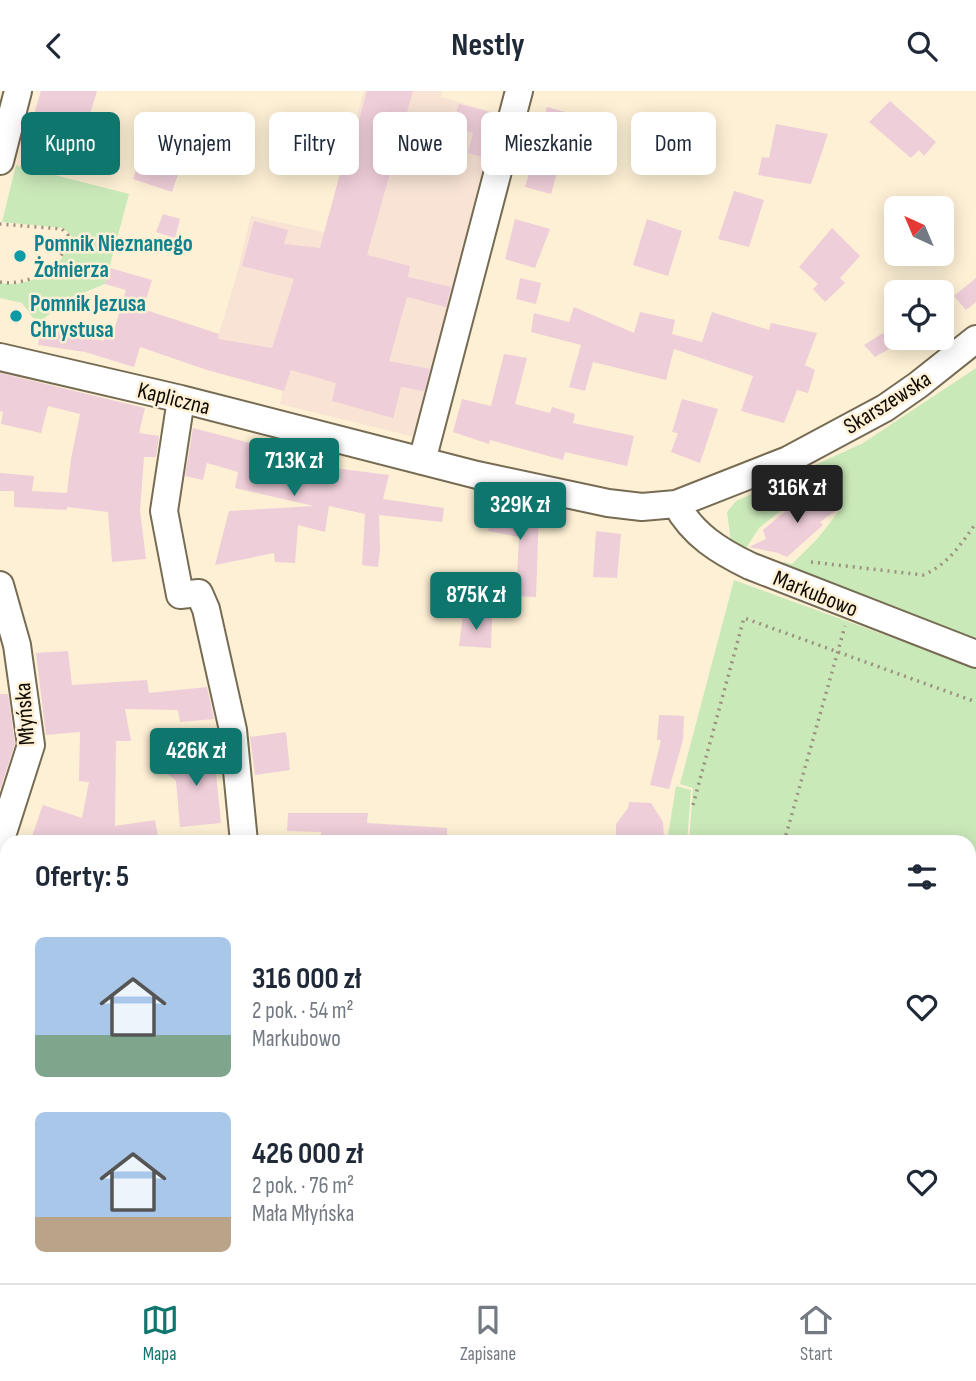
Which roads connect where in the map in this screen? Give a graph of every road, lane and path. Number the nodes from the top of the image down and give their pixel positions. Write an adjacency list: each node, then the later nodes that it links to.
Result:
1 (519, 91): 9 (street)
2 (10, 100): 3 (street)
3 (0, 161)
4 (0, 224): 5 (path)
5 (0, 282)
6 (976, 339): 10 (street, Skarszewska)
7 (0, 356): 8 (street, Kapliczna)
8 (181, 400): 9 (street, Kapliczna); 20 (street)
9 (422, 461): 10 (street, Kapliczna)
10 (676, 504): 14 (street, Markubowo)
11 (975, 525): 12 (path)
12 (809, 562)
13 (0, 585): 19 (street, Młyńska)
14 (852, 607): 15 (path); 16 (street, Markubowo)
15 (838, 652): 17 (path); 18 (path); 21 (path)
16 (976, 654)
17 (976, 702)
18 (693, 805)
19 (2, 835)
20 (242, 835)
21 (786, 835)

